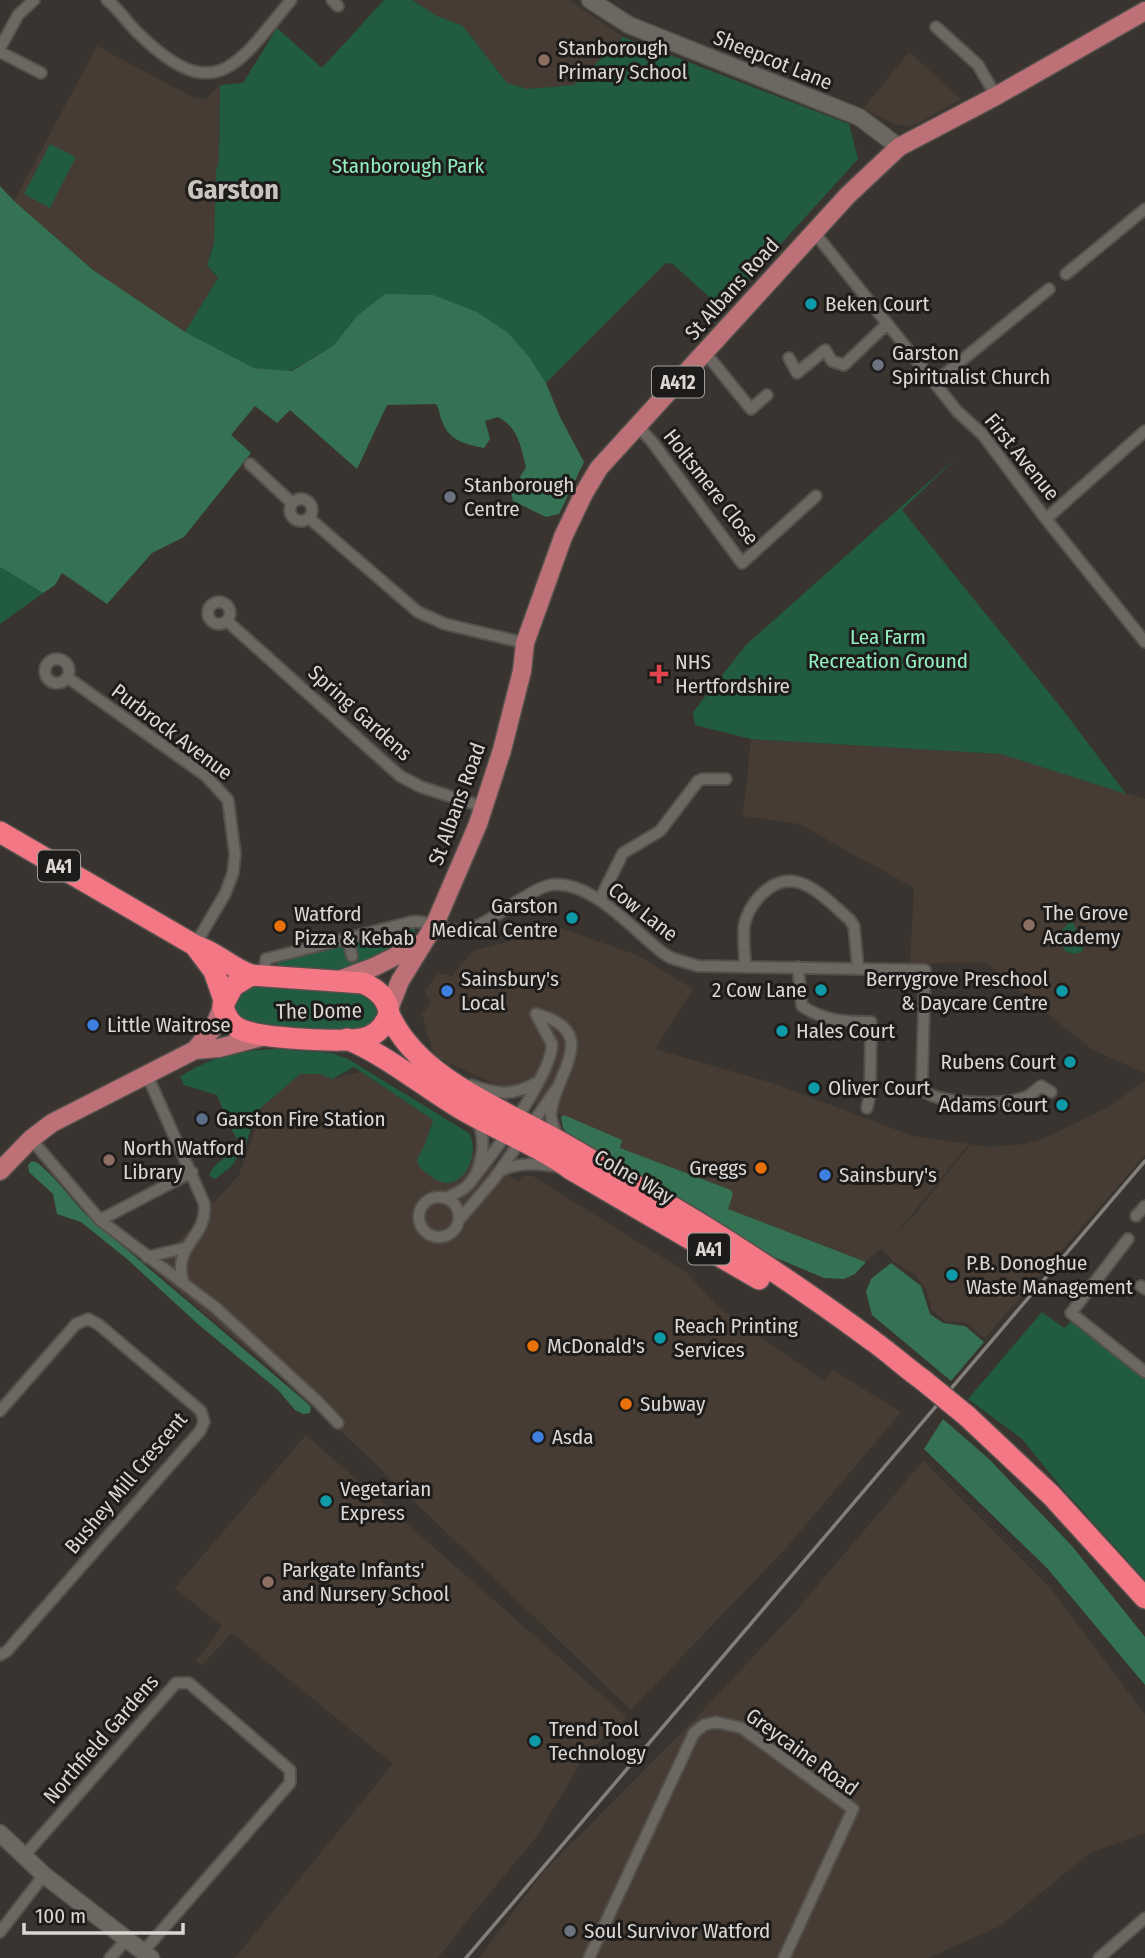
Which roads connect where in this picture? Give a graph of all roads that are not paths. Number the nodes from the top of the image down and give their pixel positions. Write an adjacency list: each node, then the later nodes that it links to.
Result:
1 (34, 0): 6 (street)
2 (107, 0): 3 (street)
3 (291, 0)
4 (590, 0): 11 (street, Sheepcot Lane)
5 (1145, 11): 10 (main road, St Albans Road / A412)
6 (5, 24): 8 (street)
7 (936, 27): 10 (street)
8 (0, 50): 9 (street)
9 (41, 73)
10 (996, 96): 11 (main road, St Albans Road / A412)
11 (899, 147): 13 (main road, St Albans Road / A412)
12 (1145, 209): 14 (street)
13 (814, 232): 16 (street, First Avenue); 17 (main road, St Albans Road / A412)
14 (1066, 274)
15 (1049, 289): 19 (street)
16 (887, 324): 18 (street); 19 (street, First Avenue)
17 (703, 354): 20 (street); 21 (main road, St Albans Road / A412)
18 (789, 358)
19 (934, 383): 27 (street, First Avenue)
20 (767, 395)
21 (638, 426): 24 (street, Holtsmere Close); 30 (main road, St Albans Road / A412)
22 (1145, 431): 27 (street)
23 (250, 464): 25 (street)
24 (816, 496)
25 (292, 503): 26 (street); 26 (street)
26 (309, 518): 30 (street)
27 (1046, 519): 29 (street, First Avenue)
28 (227, 621): 33 (street, Spring Gardens)
29 (1145, 642)
30 (525, 643): 33 (main road, St Albans Road / A412)
31 (66, 677): 39 (street, Purbrock Avenue)
32 (726, 779): 35 (street)
33 (484, 807): 36 (main road, St Albans Road / A412)
34 (0, 832): 39 (highway, A41)
35 (600, 899): 36 (street, Cow Lane); 41 (street, Cow Lane)
36 (435, 924): 37 (street); 38 (main road, St Albans Road / A412)
37 (348, 939): 40 (street); 44 (street)
38 (422, 943): 45 (main road, St Albans Road / A412); 47 (main road, St Albans Road / A412)
39 (195, 946): 44 (highway, A41); 46 (highway, A41)
40 (352, 956)
41 (745, 967): 42 (street, Cow Lane); 43 (street)
42 (798, 967): 43 (street, Cow Lane); 56 (street)
43 (858, 968): 55 (street, Cow Lane)
44 (258, 975): 45 (highway, The Dome / A41); 46 (highway)
45 (338, 980): 47 (highway, The Dome / A41)
46 (223, 1003): 48 (highway, The Dome / A41); 50 (main road)
47 (389, 1012): 49 (highway, The Dome / A41); 52 (highway, Colne Way / A41)
48 (265, 1036): 49 (highway, The Dome / A41); 50 (main road)
49 (347, 1040): 57 (highway, Colne Way / A41)
50 (195, 1051): 51 (main road)
51 (147, 1075): 59 (main road); 64 (street)
52 (445, 1077): 53 (street); 58 (highway, Colne Way / A41)
53 (537, 1082): 54 (street); 58 (street)
54 (559, 1085): 58 (street); 60 (street)
55 (1051, 1092)
56 (867, 1108)
57 (475, 1117): 58 (highway, Colne Way / A41); 65 (street)
58 (519, 1129): 60 (highway, Colne Way / A41); 61 (highway, Colne Way / A41); 63 (street); 65 (street)
59 (31, 1139): 62 (main road); 69 (street)
60 (561, 1142): 75 (highway, Colne Way / A41)
61 (572, 1170): 63 (street); 75 (highway, Colne Way / A41)
62 (0, 1171)
63 (500, 1171): 70 (street)
64 (192, 1172): 69 (street); 72 (street)
65 (474, 1177): 66 (street)
66 (446, 1198): 70 (street); 70 (street)
67 (1145, 1207): 68 (street)
68 (1136, 1216)
69 (100, 1220): 73 (street)
70 (459, 1220)
71 (1128, 1240): 76 (street)
72 (186, 1248): 73 (street); 74 (street)
73 (147, 1257): 74 (street)
74 (183, 1282): 78 (street)
75 (896, 1360): 79 (highway, Colne Way / A41, bridge)
76 (1145, 1372)
77 (0, 1411): 80 (street, Bushey Mill Crescent)
78 (338, 1423)
79 (1145, 1598)
80 (0, 1655)
81 (0, 1833): 82 (street)
82 (23, 1857): 83 (street); 87 (street, Northfield Gardens)
83 (44, 1875): 85 (street); 86 (street)
84 (1145, 1918): 91 (street)
85 (0, 1932)
86 (127, 1940): 87 (street); 88 (street)
87 (147, 1955)
88 (110, 1958)
89 (589, 1958): 90 (street, Greycaine Road)
90 (784, 1958)
91 (1099, 1958)

